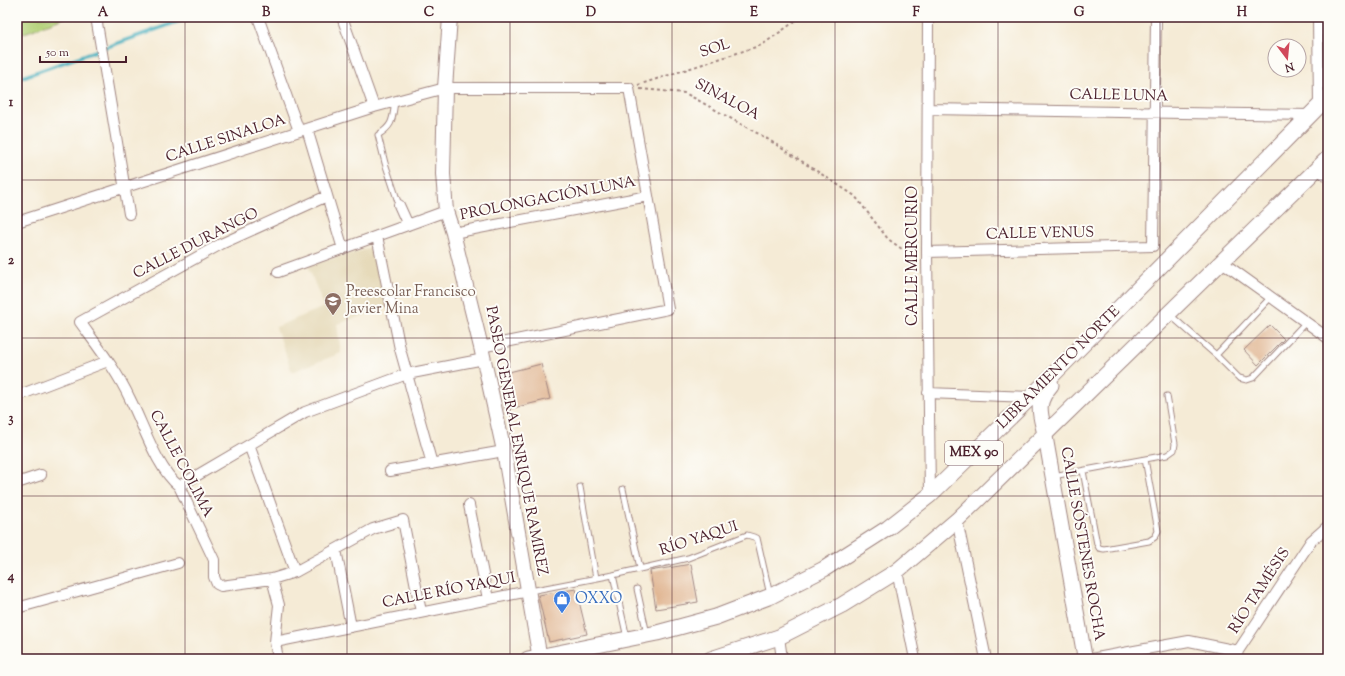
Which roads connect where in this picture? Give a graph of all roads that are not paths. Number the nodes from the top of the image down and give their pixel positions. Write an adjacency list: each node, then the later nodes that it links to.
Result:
1 (96, 17): 17 (street)
2 (258, 17): 14 (street)
3 (342, 17): 11 (street)
4 (450, 17): 8 (street, PASEO GENERAL ENRIQUE RAMIREZ)
5 (928, 17): 12 (street, CALLE MERCURIO)
6 (1156, 17): 13 (street)
7 (1318, 17): 10 (street)
8 (445, 88): 9 (street, CALLE SINALOA); 19 (street); 21 (street, PASEO GENERAL ENRIQUE RAMIREZ)
9 (395, 102): 11 (street, CALLE SINALOA); 20 (lane)
10 (1319, 106): 13 (street, CALLE LUNA); 35 (main road, LIBRAMIENTO NORTE / MEX 90)
11 (374, 107): 14 (street, CALLE SINALOA)
12 (928, 109): 13 (street, CALLE LUNA); 28 (street, CALLE MERCURIO)
13 (1155, 112): 28 (street, CALLE VENUS)
14 (303, 130): 17 (street, CALLE SINALOA); 18 (street)
15 (1328, 158): 16 (main road, MEX 90)
16 (1323, 173): 29 (main road, MEX 90)
17 (126, 188): 22 (street); 23 (street, CALLE SINALOA)
18 (327, 196): 27 (street); 33 (street, CALLE DURANGO)
19 (648, 196): 25 (street, PROLONGACIÓN LUNA); 37 (street)
20 (399, 205): 24 (street)
21 (446, 211): 24 (street); 25 (street, PASEO GENERAL ENRIQUE RAMIREZ)
22 (129, 214)
23 (17, 222)
24 (408, 225): 26 (street)
25 (453, 233): 37 (street, PASEO GENERAL ENRIQUE RAMIREZ)
26 (377, 236): 27 (street); 40 (street)
27 (343, 248): 30 (street)
28 (927, 252): 41 (street, CALLE MERCURIO)
29 (1222, 262): 31 (street); 32 (main road, MEX 90)
30 (278, 272)
31 (1272, 297): 34 (street); 38 (lane)
32 (1168, 314): 38 (lane); 45 (main road, MEX 90)
33 (80, 322): 39 (street, CALLE COLIMA)
34 (1306, 322): 36 (street); 38 (lane)
35 (1093, 333): 44 (main road, LIBRAMIENTO NORTE / MEX 90); 45 (main road)
36 (1328, 338)
37 (482, 353): 40 (street); 47 (street, PASEO GENERAL ENRIQUE RAMIREZ)
38 (1216, 355)
39 (108, 361): 42 (street); 55 (street, CALLE COLIMA)
40 (407, 374): 46 (street); 49 (street)
41 (928, 393): 44 (street); 58 (street, CALLE MERCURIO)
42 (17, 396)
43 (1168, 396): 48 (lane)
44 (1031, 397): 58 (main road, LIBRAMIENTO NORTE / MEX 90)
45 (1045, 434): 53 (street, CALLE SÓSTENES ROCHA); 60 (main road, MEX 90)
46 (249, 445): 55 (street); 65 (street)
47 (504, 451): 49 (street); 71 (street, PASEO GENERAL ENRIQUE RAMIREZ)
48 (1145, 459): 51 (lane); 51 (lane)
49 (432, 464): 50 (street)
50 (390, 471)
51 (1083, 471): 53 (lane)
52 (41, 475): 54 (street)
53 (1052, 477): 89 (street, CALLE SÓSTENES ROCHA)
54 (17, 483)
55 (179, 486): 69 (street, CALLE COLIMA)
56 (580, 487): 68 (lane)
57 (623, 489): 64 (lane)
58 (930, 495): 72 (main road, LIBRAMIENTO NORTE / MEX 90)
59 (469, 505): 73 (street)
60 (957, 520): 66 (main road, MEX 90); 88 (street)
61 (1328, 526): 82 (street, RÍO TAMÉSIS)
62 (336, 550): 65 (street); 75 (street); 76 (street)
63 (178, 563): 74 (street)
64 (640, 568): 67 (lane, RÍO YAQUI); 72 (lane, RÍO YAQUI)
65 (296, 572): 69 (street)
66 (897, 572): 78 (main road, MEX 90); 87 (street)
67 (613, 575): 68 (lane, CALLE RÍO YAQUI); 79 (lane)
68 (596, 578): 71 (lane, CALLE RÍO YAQUI)
69 (272, 579): 80 (street)
70 (638, 589): 77 (lane)
71 (529, 591): 73 (street, CALLE RÍO YAQUI); 83 (street, PASEO GENERAL ENRIQUE RAMIREZ)
72 (771, 596): 77 (main road, LIBRAMIENTO NORTE / MEX 90)
73 (488, 599): 75 (street, CALLE RÍO YAQUI)
74 (17, 608)
75 (421, 612): 76 (street, CALLE RÍO YAQUI)
76 (351, 626): 80 (street, CALLE RÍO YAQUI)
77 (647, 635): 79 (main road, LIBRAMIENTO NORTE / MEX 90)
78 (779, 637): 85 (main road, MEX 90); 86 (street)
79 (627, 639): 81 (main road, LIBRAMIENTO NORTE / MEX 90)
80 (275, 642): 84 (street)
81 (573, 655): 83 (main road, LIBRAMIENTO NORTE / MEX 90)
82 (1237, 655): 90 (street, RÍO TAMÉSIS)
83 (536, 658)
84 (278, 659)
85 (712, 659)
86 (782, 659)
87 (915, 659)
88 (986, 659)
89 (1085, 659)
90 (1092, 659)

